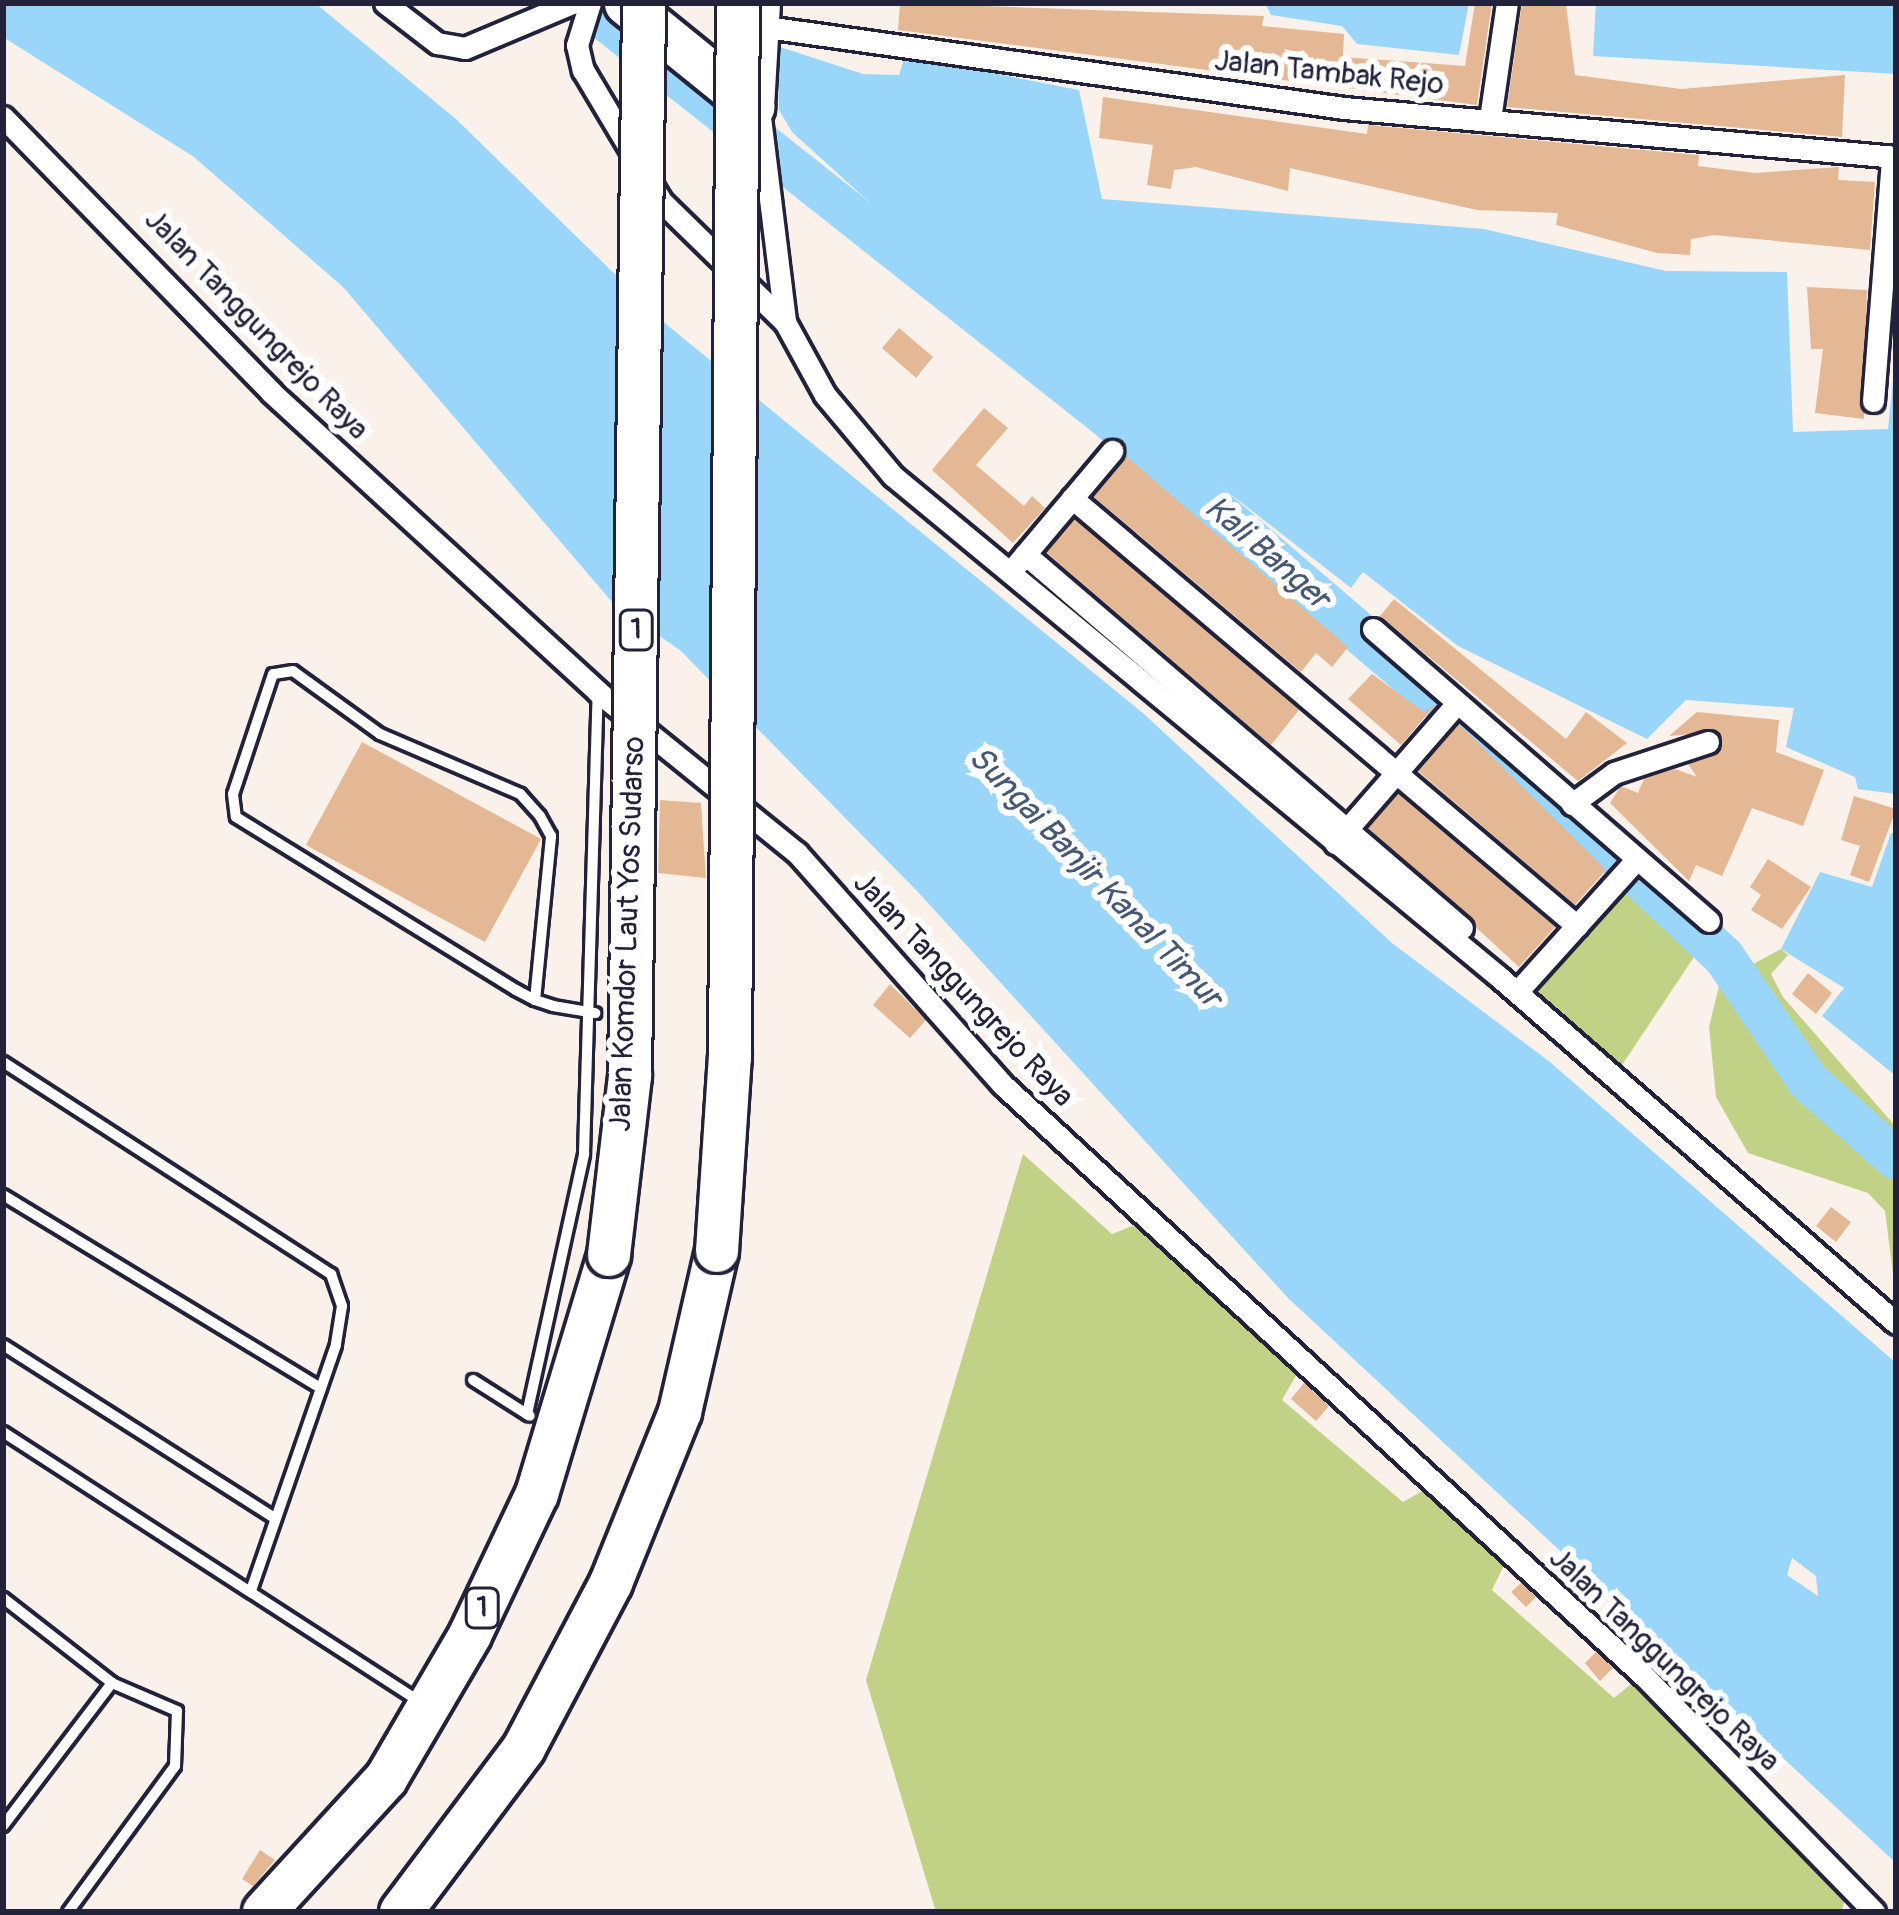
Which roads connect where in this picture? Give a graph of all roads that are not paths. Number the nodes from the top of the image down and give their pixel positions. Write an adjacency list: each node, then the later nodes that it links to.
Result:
1 (385, 3): 5 (street)
2 (625, 3): 7 (highway)
3 (644, 3): 36 (highway, Jalan Komdor Laut Yos Sudarso / 1, bridge)
4 (1507, 3): 9 (street)
5 (582, 8): 11 (street)
6 (752, 10): 7 (highway); 9 (street, Jalan Tambak Rejo); 47 (highway, bridge)
7 (758, 100): 11 (street)
8 (3, 117): 18 (street, Jalan Tanggungrejo Raya)
9 (1490, 119): 10 (street, Jalan Tambak Rejo)
10 (1894, 157): 12 (street)
11 (785, 322): 16 (street)
12 (1873, 401)
13 (1112, 451): 14 (street)
14 (1072, 498): 15 (street); 21 (street)
15 (1025, 554): 16 (street); 23 (street)
16 (1010, 574): 23 (street)
17 (1373, 628): 19 (street)
18 (598, 692): 29 (lane); 44 (street, Jalan Tanggungrejo Raya)
19 (1457, 703): 21 (street); 22 (street)
20 (1708, 742): 22 (street)
21 (1395, 773): 23 (street); 26 (street)
22 (1572, 804): 24 (street)
23 (1340, 838): 27 (street)
24 (1635, 861): 25 (street); 26 (street)
25 (1709, 921)
26 (1577, 926): 27 (street)
27 (1522, 987): 32 (street)
28 (535, 1000): 28 (lane); 29 (lane)
29 (595, 1013): 36 (lane)
30 (3, 1062): 35 (lane)
31 (3, 1195): 35 (lane)
32 (1896, 1323)
33 (3, 1345): 38 (lane)
34 (472, 1381): 36 (lane)
35 (321, 1388): 38 (lane)
36 (542, 1425): 42 (highway, Jalan Komdor Laut Yos Sudarso / 1)
37 (3, 1432): 39 (lane)
38 (273, 1517): 39 (lane)
39 (251, 1589): 42 (lane)
40 (3, 1598): 41 (lane)
41 (112, 1683): 43 (lane); 45 (lane)
42 (428, 1707): 46 (highway, Jalan Komdor Laut Yos Sudarso / 1)
43 (3, 1826)
44 (1865, 1909)
45 (68, 1912)
46 (265, 1912)
47 (401, 1912)

